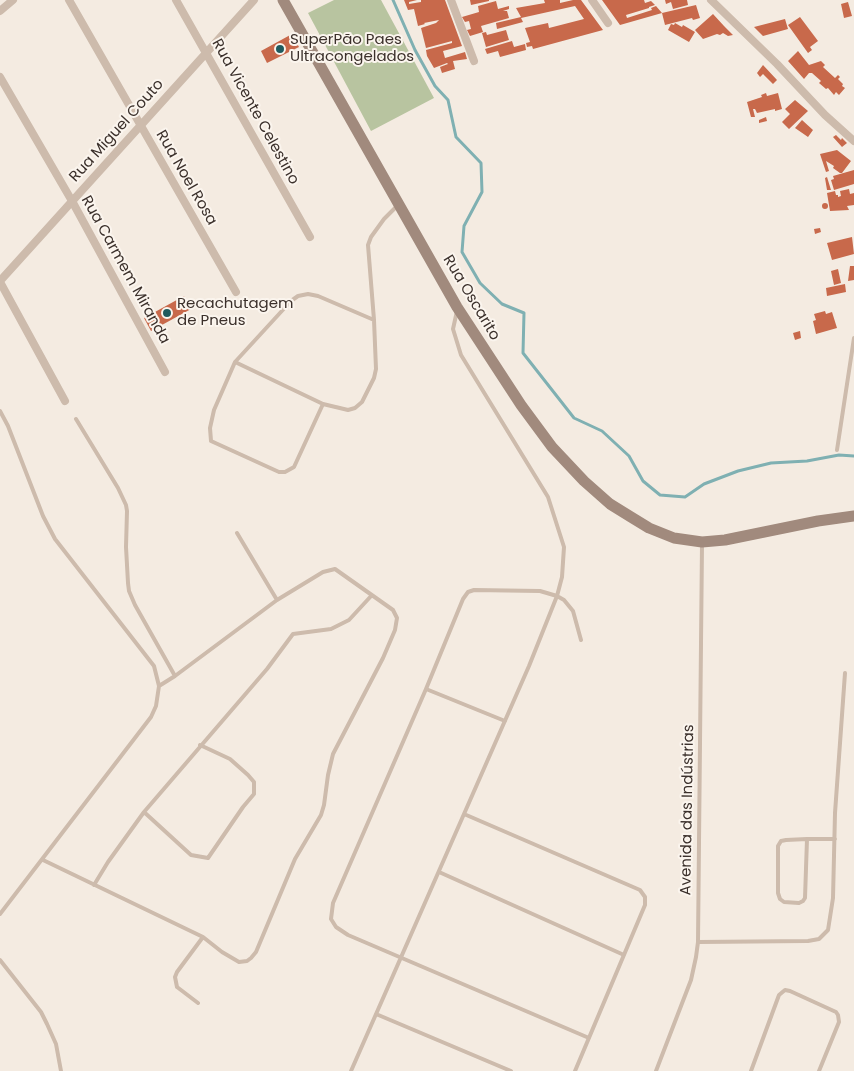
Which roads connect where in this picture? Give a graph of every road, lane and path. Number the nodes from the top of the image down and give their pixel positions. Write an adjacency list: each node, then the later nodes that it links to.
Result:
1 (13, 0): 9 (street)
2 (69, 0): 14 (street, Rua Noel Rosa)
3 (176, 0): 11 (street, Rua Vicente Celestino)
4 (254, 0): 11 (street, Rua Miguel Couto)
5 (283, 0): 17 (main road, Rua Oscarito)
6 (451, 0): 12 (street)
7 (592, 0): 10 (street)
8 (711, 0): 15 (street)
9 (0, 11)
10 (608, 23)
11 (206, 53): 14 (street, Rua Miguel Couto); 18 (street, Rua Vicente Celestino)
12 (474, 61)
13 (0, 77): 16 (street, Rua Carmem Miranda)
14 (140, 126): 16 (street, Rua Miguel Couto); 20 (street, Rua Noel Rosa)
15 (854, 141)
16 (72, 201): 19 (street, Rua Miguel Couto); 25 (street, Rua Carmem Miranda)
17 (398, 205): 21 (main road, Rua Oscarito); 22 (lane)
18 (310, 237)
19 (0, 281): 26 (street)
20 (236, 292)
21 (458, 307): 33 (main road, Rua Oscarito); 35 (lane)
22 (374, 320): 24 (lane); 27 (lane)
23 (854, 338): 30 (lane)
24 (235, 362): 27 (lane); 27 (lane)
25 (165, 372)
26 (65, 401)
27 (323, 404)
28 (0, 411): 40 (lane)
29 (76, 419): 39 (lane)
30 (837, 450)
31 (854, 516): 33 (main road, Rua Oscarito)
32 (237, 533): 36 (lane)
33 (702, 542): 53 (lane, Avenida das Indústrias)
34 (372, 595): 36 (lane); 43 (lane); 52 (lane)
35 (557, 596): 37 (lane); 41 (lane); 42 (lane)
36 (277, 600): 39 (lane)
37 (581, 640)
38 (845, 673): 47 (lane)
39 (175, 676): 40 (lane)
40 (159, 686): 48 (lane)
41 (426, 689): 42 (lane); 55 (lane)
42 (504, 721): 45 (lane)
43 (200, 745): 44 (lane); 44 (lane)
44 (144, 812): 50 (lane)
45 (464, 814): 49 (lane); 54 (lane)
46 (807, 839): 46 (lane); 47 (lane)
47 (835, 839): 53 (lane)
48 (43, 860): 50 (lane); 51 (lane)
49 (438, 872): 54 (lane); 55 (lane)
50 (94, 885): 52 (lane)
51 (0, 914)
52 (203, 937): 57 (lane)
53 (698, 942): 64 (lane, Avenida das Indústrias)
54 (624, 955): 59 (lane)
55 (401, 958): 58 (lane); 59 (lane)
56 (0, 960): 60 (lane)
57 (198, 1003)
58 (376, 1014): 61 (lane); 62 (lane)
59 (589, 1038): 63 (lane)
60 (61, 1071)
61 (351, 1071)
62 (511, 1071)
63 (575, 1071)
64 (656, 1071)
65 (751, 1071): 66 (lane)
66 (820, 1071)

